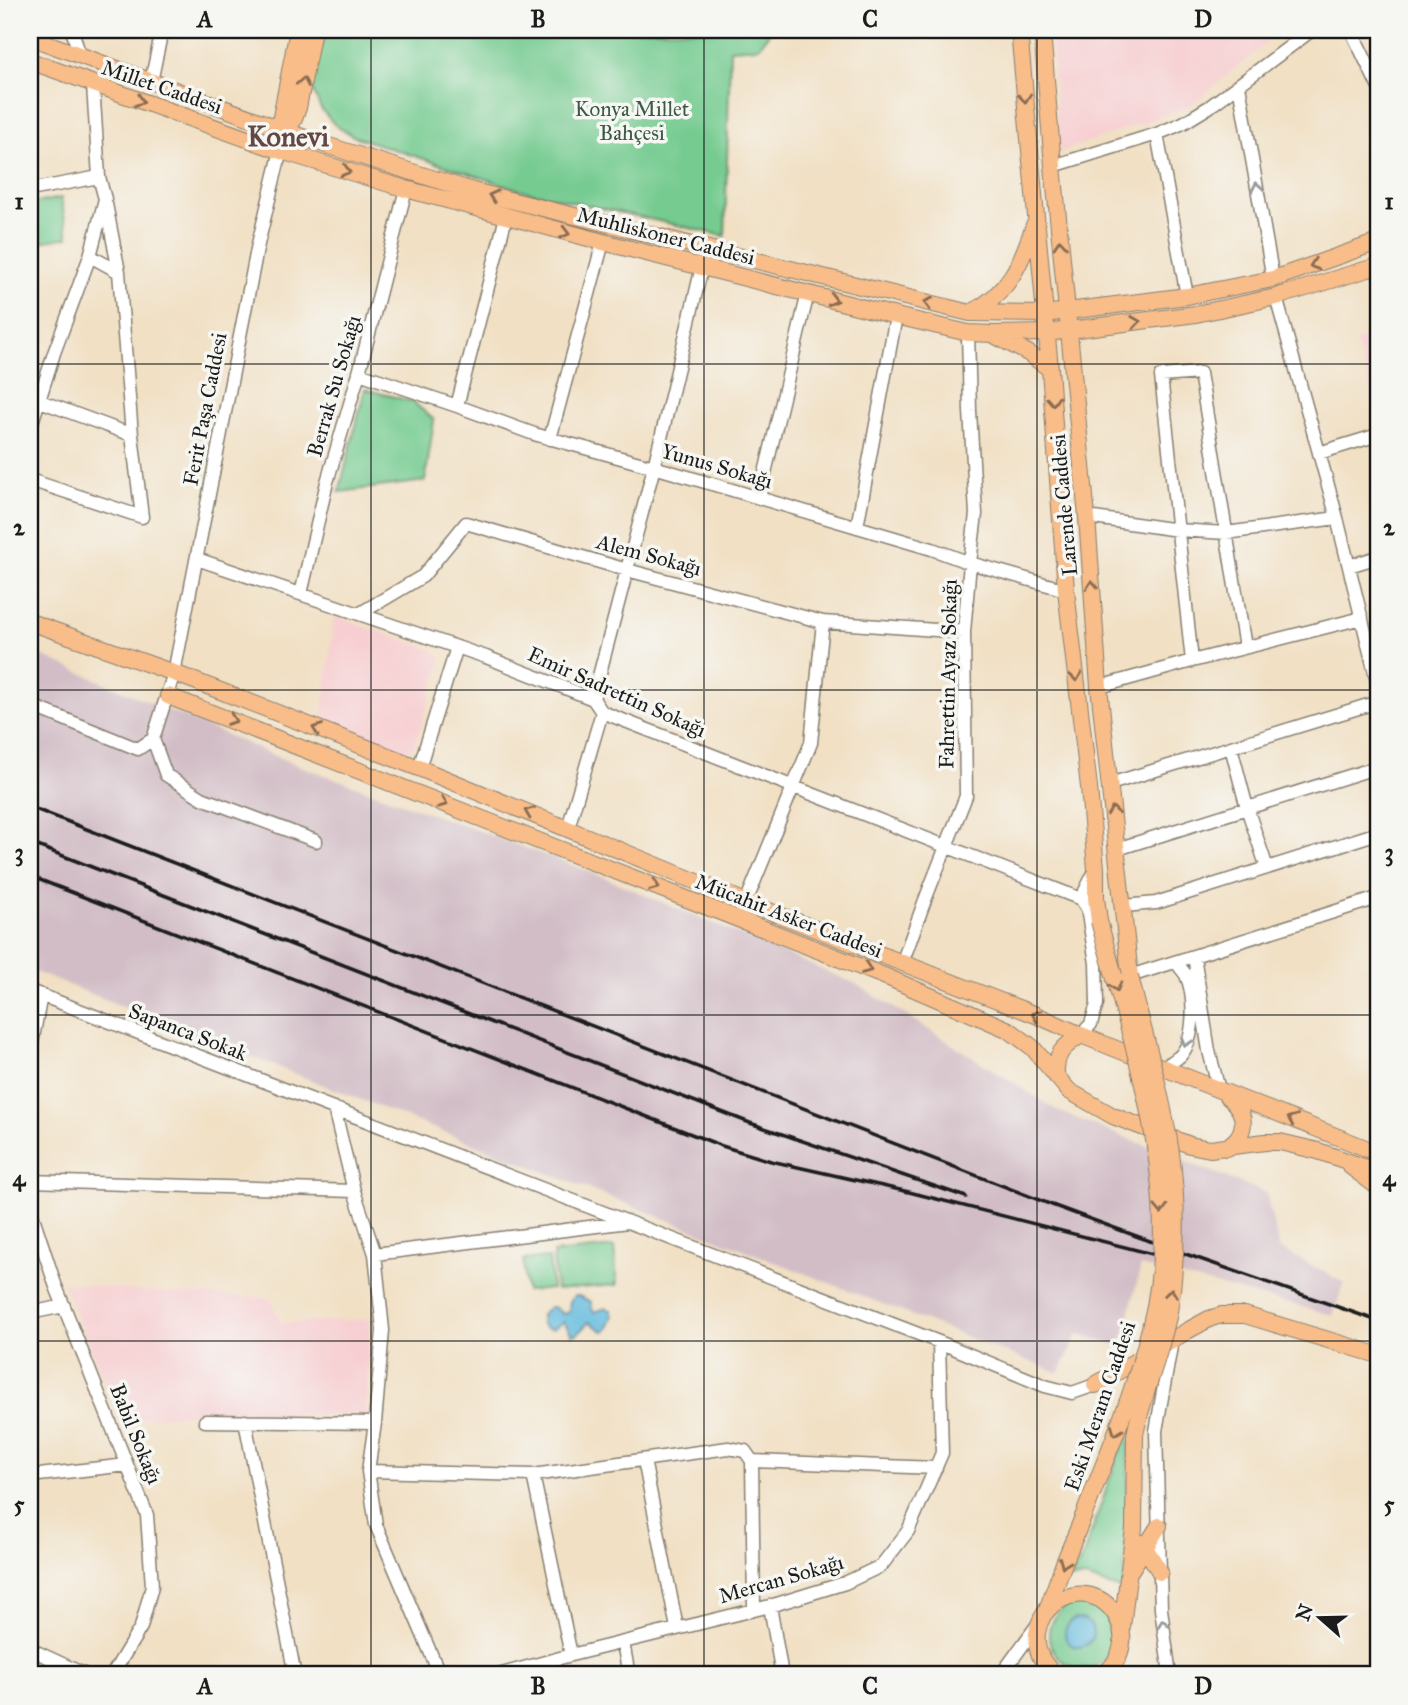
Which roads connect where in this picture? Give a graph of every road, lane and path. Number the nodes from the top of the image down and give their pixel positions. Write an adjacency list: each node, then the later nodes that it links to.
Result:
1 (72, 30): 10 (street)
2 (162, 30): 12 (street)
3 (298, 30): 16 (main road, Ferit Paşa Caddesi)
4 (313, 30): 16 (main road, Ferit Paşa Caddesi, one-way to 4)
5 (1019, 30): 24 (main road, Larende Caddesi, one-way to 24)
6 (1042, 30): 19 (main road, Larende Caddesi)
7 (1312, 30): 14 (street)
8 (1351, 30): 15 (street)
9 (30, 37): 10 (main road, Millet Caddesi)
10 (80, 56): 12 (main road, Millet Caddesi)
11 (30, 61): 13 (main road, Millet Caddesi)
12 (151, 82): 16 (main road, Millet Caddesi)
13 (93, 85): 18 (main road, Millet Caddesi, one-way to 18); 20 (street)
14 (1239, 85): 17 (street); 32 (street, one-way to 14)
15 (1378, 86)
16 (286, 130): 18 (street, Ferit Paşa Caddesi); 37 (main road, Muhliskoner Caddesi, one-way to 16)
17 (1157, 134): 19 (street); 34 (street)
18 (281, 151): 21 (main road, Muhliskoner Caddesi, one-way to 21); 64 (street, Ferit Paşa Caddesi)
19 (1053, 166): 36 (main road, Larende Caddesi, one-way to 19)
20 (99, 177): 22 (street); 23 (street)
21 (406, 189): 25 (main road, Muhliskoner Caddesi); 47 (street, Berrak Su Sokağı)
22 (30, 190)
23 (105, 199): 28 (street); 31 (street)
24 (1037, 216): 37 (main road); 38 (main road, Larende Caddesi)
25 (506, 218): 26 (main road, Muhliskoner Caddesi, one-way to 26); 49 (street)
26 (603, 242): 30 (main road, Muhliskoner Caddesi); 53 (street)
27 (1378, 242): 32 (main road, Muhliskoner Caddesi, one-way to 32)
28 (90, 256): 31 (street); 48 (street)
29 (1378, 266): 35 (main road, Muhliskoner Caddesi)
30 (702, 267): 33 (main road, Muhliskoner Caddesi); 55 (street)
31 (119, 272): 51 (street)
32 (1273, 278): 34 (main road, Muhliskoner Caddesi)
33 (808, 293): 39 (main road, Muhliskoner Caddesi, one-way to 39); 57 (street)
34 (1187, 296): 36 (main road, Muhliskoner Caddesi)
35 (1276, 297): 40 (main road, Muhliskoner Caddesi, one-way to 35); 54 (street)
36 (1067, 312): 38 (main road, Muhliskoner Caddesi); 41 (main road, Larende Caddesi)
37 (970, 313): 38 (main road, Muhliskoner Caddesi)
38 (1044, 314): 43 (main road, Larende Caddesi)
39 (896, 316): 42 (main road, Muhliskoner Caddesi); 60 (street)
40 (1111, 326): 41 (main road, Muhliskoner Caddesi); 45 (main road)
41 (1069, 331): 43 (main road, Muhliskoner Caddesi); 45 (main road, Larende Caddesi)
42 (968, 332): 44 (main road, Muhliskoner Caddesi); 65 (street, Fahrettin Ayaz Sokağı)
43 (1046, 333): 44 (main road, Muhliskoner Caddesi); 46 (main road, Larende Caddesi)
44 (994, 334): 46 (main road)
45 (1072, 362): 58 (main road, Larende Caddesi)
46 (1050, 369): 68 (main road, Larende Caddesi, one-way to 68)
47 (359, 373): 49 (street, Yunus Sokağı); 69 (street, Berrak Su Sokağı)
48 (40, 401): 50 (street); 51 (street)
49 (457, 406): 53 (street, Yunus Sokağı)
50 (30, 429)
51 (132, 435): 56 (street)
52 (1378, 435): 54 (street)
53 (550, 439): 55 (street, Yunus Sokağı)
54 (1319, 453): 59 (street)
55 (654, 467): 57 (street, Yunus Sokağı); 67 (street)
56 (30, 480)
57 (759, 498): 60 (street, Yunus Sokağı)
58 (1087, 517): 61 (street); 80 (main road, Larende Caddesi, one-way to 58)
59 (1337, 518): 62 (street); 66 (street)
60 (857, 527): 65 (street, Yunus Sokağı)
61 (1178, 530): 62 (street); 62 (street); 77 (street)
62 (1226, 533): 76 (street)
63 (1378, 557): 66 (street)
64 (197, 559): 69 (street, Emir Sadrettin Sokağı); 78 (street, Ferit Paşa Caddesi)
65 (970, 563): 68 (street, Yunus Sokağı); 74 (street, Fahrettin Ayaz Sokağı)
66 (1349, 566): 71 (street)
67 (627, 570): 70 (street, Alem Sokağı); 73 (street, Alem Sokağı); 82 (street)
68 (1066, 590): 100 (main road, Larende Caddesi, one-way to 100)
69 (301, 594): 70 (street, Emir Sadrettin Sokağı)
70 (359, 614): 75 (street, Emir Sadrettin Sokağı)
71 (1362, 618): 76 (street); 79 (street)
72 (30, 622): 78 (main road, Mücahit Asker Caddesi)
73 (823, 622): 74 (street, Alem Sokağı); 91 (street)
74 (964, 632): 96 (street, Fahrettin Ayaz Sokağı)
75 (457, 647): 82 (street, Emir Sadrettin Sokağı); 89 (street)
76 (1245, 647): 77 (street)
77 (1192, 660): 80 (street)
78 (174, 673): 81 (street, Ferit Paşa Caddesi); 89 (main road, Mücahit Asker Caddesi, one-way to 78)
79 (1378, 685)
80 (1099, 687): 90 (main road, Larende Caddesi)
81 (168, 695): 86 (street, Ferit Paşa Caddesi); 112 (main road, Mücahit Asker Caddesi, one-way to 112)
82 (593, 699): 85 (street, Emir Sadrettin Sokağı)
83 (1378, 702): 87 (street)
84 (30, 705): 86 (street)
85 (602, 712): 91 (street, Emir Sadrettin Sokağı); 93 (street)
86 (153, 739): 95 (street)
87 (1231, 747): 90 (street); 92 (street)
88 (1378, 767): 92 (street)
89 (419, 768): 93 (main road, Mücahit Asker Caddesi, one-way to 89)
90 (1110, 784): 97 (main road, Larende Caddesi, one-way to 90)
91 (793, 787): 96 (street, Emir Sadrettin Sokağı); 101 (street)
92 (1247, 808): 97 (street); 98 (street)
93 (568, 828): 101 (main road, Mücahit Asker Caddesi)
94 (1378, 833): 98 (street)
95 (316, 841)
96 (947, 847): 100 (street, Emir Sadrettin Sokağı); 105 (street, Fahrettin Ayaz Sokağı)
97 (1117, 849): 102 (main road, Larende Caddesi)
98 (1267, 868): 102 (street)
99 (1378, 898): 104 (street)
100 (1088, 899): 103 (main road, Larende Caddesi); 109 (street)
101 (746, 902): 105 (main road, Mücahit Asker Caddesi)
102 (1124, 906): 107 (main road, Larende Caddesi)
103 (1099, 921): 150 (main road, Eski Meram Caddesi, one-way to 150, bridge)
104 (1194, 956): 106 (street); 113 (street)
105 (902, 962): 109 (main road, Mücahit Asker Caddesi, one-way to 105)
106 (1176, 962): 107 (street); 111 (street, one-way to 111)
107 (1130, 976): 144 (main road, Eski Meram Caddesi, one-way to 107, bridge)
108 (35, 993): 110 (street); 114 (street, Sapanca Sokak)
109 (1081, 1035): 111 (main road, Mücahit Asker Caddesi); 112 (main road)
110 (30, 1054)
111 (1163, 1068): 113 (main road, Mücahit Asker Caddesi)
112 (1056, 1076): 117 (main road, Mücahit Asker Caddesi)
113 (1219, 1090): 115 (main road, Mücahit Asker Caddesi, one-way to 113); 117 (main road)
114 (334, 1108): 123 (street); 125 (street, Sapanca Sokak)
115 (1335, 1137): 116 (main road); 118 (main road, Mücahit Asker Caddesi)
116 (1378, 1142)
117 (1226, 1148): 119 (main road, Mücahit Asker Caddesi)
118 (1378, 1153)
119 (1340, 1158): 120 (main road, Mücahit Asker Caddesi); 122 (main road)
120 (1378, 1172)
121 (30, 1181): 123 (street)
122 (1378, 1186)
123 (354, 1191): 126 (street)
124 (30, 1208): 127 (street, Babil Sokağı)
125 (629, 1222): 126 (street); 130 (street, Sapanca Sokak)
126 (375, 1254): 135 (street)
127 (64, 1306): 128 (street); 138 (street, Babil Sokağı)
128 (30, 1312)
129 (1172, 1341): 131 (main road); 132 (main road); 143 (street)
130 (939, 1342): 132 (street, Sapanca Sokak); 139 (street, Mercan Sokağı)
131 (1378, 1355)
132 (1095, 1385)
133 (205, 1421): 134 (street)
134 (244, 1422): 135 (street); 159 (street)
135 (375, 1423): 140 (street)
136 (644, 1460): 137 (street); 141 (street); 151 (street)
137 (752, 1461): 139 (street); 149 (street)
138 (127, 1465): 142 (street); 158 (street, Babil Sokağı)
139 (936, 1468): 148 (street, Mercan Sokağı)
140 (368, 1471): 141 (street); 160 (street)
141 (533, 1475): 155 (street)
142 (30, 1476)
143 (1159, 1526): 145 (main road); 146 (street)
144 (1134, 1528): 145 (main road); 147 (main road, Eski Meram Caddesi)
145 (1145, 1549): 146 (main road); 147 (main road)
146 (1160, 1572): 168 (street, one-way to 146)
147 (1128, 1573): 152 (main road, Eski Meram Caddesi)
148 (770, 1606): 149 (street, Mercan Sokağı); 163 (street)
149 (754, 1608): 151 (street, Mercan Sokağı)
150 (1044, 1616): 152 (main road); 164 (street); 165 (main road, Eski Meram Caddesi)
151 (677, 1628): 153 (street, Mercan Sokağı)
152 (1122, 1628): 156 (main road, Eski Meram Caddesi)
153 (623, 1643): 155 (street, Mercan Sokağı); 162 (street)
154 (30, 1649): 157 (street)
155 (570, 1655): 161 (street, Mercan Sokağı)
156 (1120, 1656): 166 (main road); 167 (main road, Eski Meram Caddesi)
157 (86, 1675)
158 (112, 1675)
159 (295, 1675)
160 (440, 1675)
161 (498, 1675)
162 (629, 1675)
163 (782, 1675)
164 (1001, 1675)
165 (1056, 1675)
166 (1103, 1675)
167 (1120, 1675)
168 (1170, 1675)

